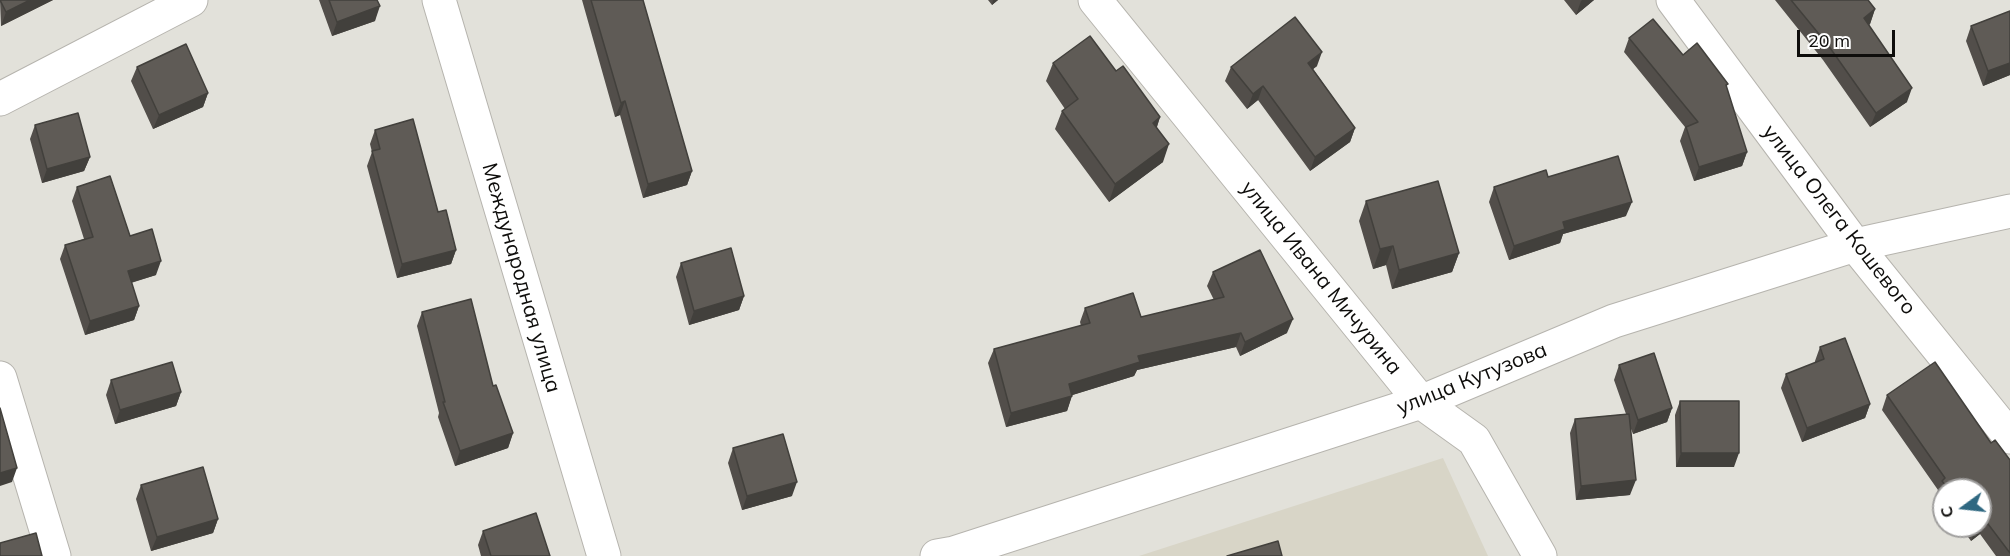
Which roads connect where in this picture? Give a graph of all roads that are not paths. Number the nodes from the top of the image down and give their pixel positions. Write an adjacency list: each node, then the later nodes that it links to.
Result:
1 (192, 0): 5 (street)
2 (439, 0): 12 (street, Международная улица)
3 (1095, 0): 9 (street, улица Ивана Мичурина)
4 (1673, 0): 7 (street, улица Олега Кошевого)
5 (0, 99)
6 (2010, 211): 7 (street, улица Кутузова)
7 (1856, 245): 9 (street, улица Кутузова); 10 (street, улица Олега Кошевого)
8 (0, 378): 11 (street)
9 (1421, 402): 13 (street, улица Кутузова); 14 (street, улица Ивана Мичурина)
10 (2010, 437)
11 (54, 556)
12 (604, 556)
13 (937, 556)
14 (1540, 556)

